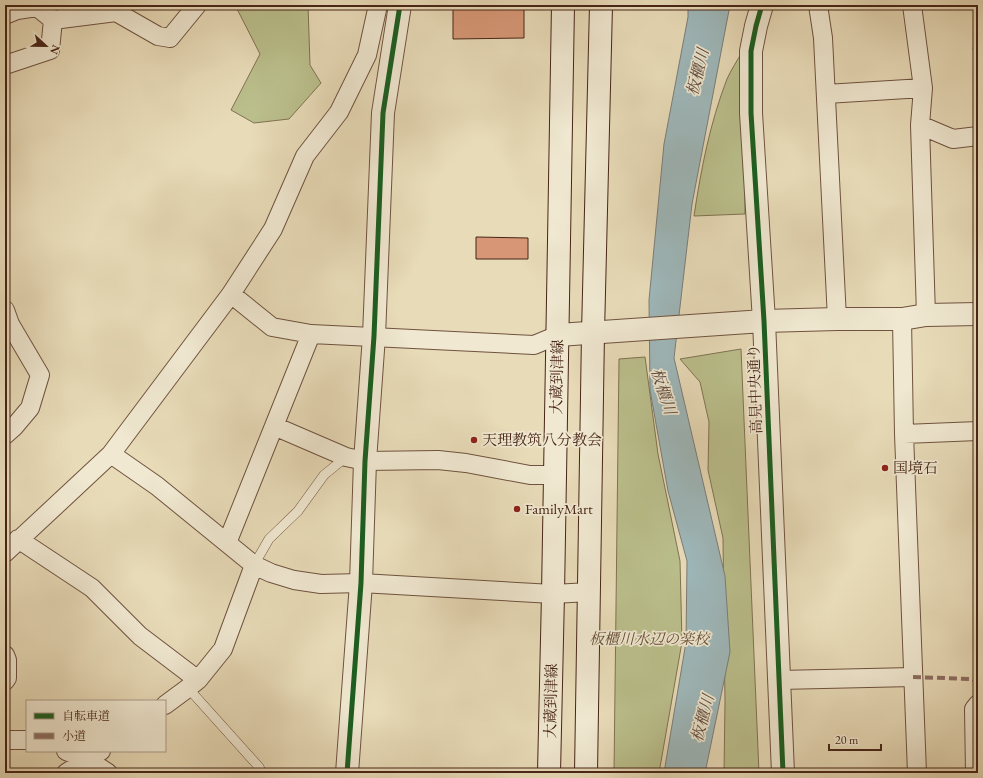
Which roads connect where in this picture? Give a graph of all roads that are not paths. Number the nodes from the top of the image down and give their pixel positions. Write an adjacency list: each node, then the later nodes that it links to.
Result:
1 (197, 5): 10 (street)
2 (378, 5): 16 (street)
3 (400, 5): 26 (street)
4 (563, 5): 25 (street, 大蔵到津線)
5 (601, 5): 23 (street)
6 (762, 5): 22 (street, 高見中央通り)
7 (818, 5): 13 (street)
8 (912, 5): 12 (street)
9 (5, 15): 10 (street)
10 (53, 20): 11 (street)
11 (5, 65)
12 (923, 88): 13 (street); 14 (street)
13 (826, 94): 20 (street)
14 (920, 125): 15 (street); 19 (street)
15 (978, 136)
16 (232, 294): 24 (street); 31 (street)
17 (5, 310): 30 (street)
18 (978, 314): 19 (street)
19 (926, 315): 21 (street)
20 (837, 319): 21 (street); 22 (street)
21 (902, 319): 29 (street)
22 (764, 321): 23 (street); 43 (street, 高見中央通り)
23 (593, 333): 25 (street); 39 (street)
24 (311, 334): 26 (street); 27 (street)
25 (558, 335): 26 (street); 33 (street, 大蔵到津線)
26 (374, 336): 32 (street)
27 (274, 426): 32 (street); 35 (street)
28 (978, 431): 29 (street)
29 (904, 434): 42 (street)
30 (5, 435)
31 (112, 454): 34 (street); 35 (street)
32 (355, 459): 33 (street); 37 (lane); 38 (street)
33 (554, 475): 40 (street, 大蔵到津線)
34 (18, 539): 36 (street); 45 (street)
35 (227, 543): 37 (street)
36 (5, 552)
37 (254, 564): 38 (street); 45 (street)
38 (361, 583): 40 (street); 55 (street)
39 (590, 592): 40 (street); 57 (street)
40 (554, 594): 56 (street, 大蔵到津線)
41 (5, 655): 44 (street)
42 (913, 677): 43 (street); 59 (street)
43 (779, 680): 58 (street, 高見中央通り)
44 (5, 681)
45 (193, 684): 46 (street); 54 (lane)
46 (166, 704)
47 (978, 704): 60 (street)
48 (5, 740): 49 (street)
49 (26, 740)
50 (73, 752): 51 (street)
51 (95, 755): 52 (street); 53 (street)
52 (66, 773)
53 (108, 773)
54 (262, 773)
55 (347, 773)
56 (549, 773)
57 (586, 773)
58 (783, 773)
59 (917, 773)
60 (976, 773)

